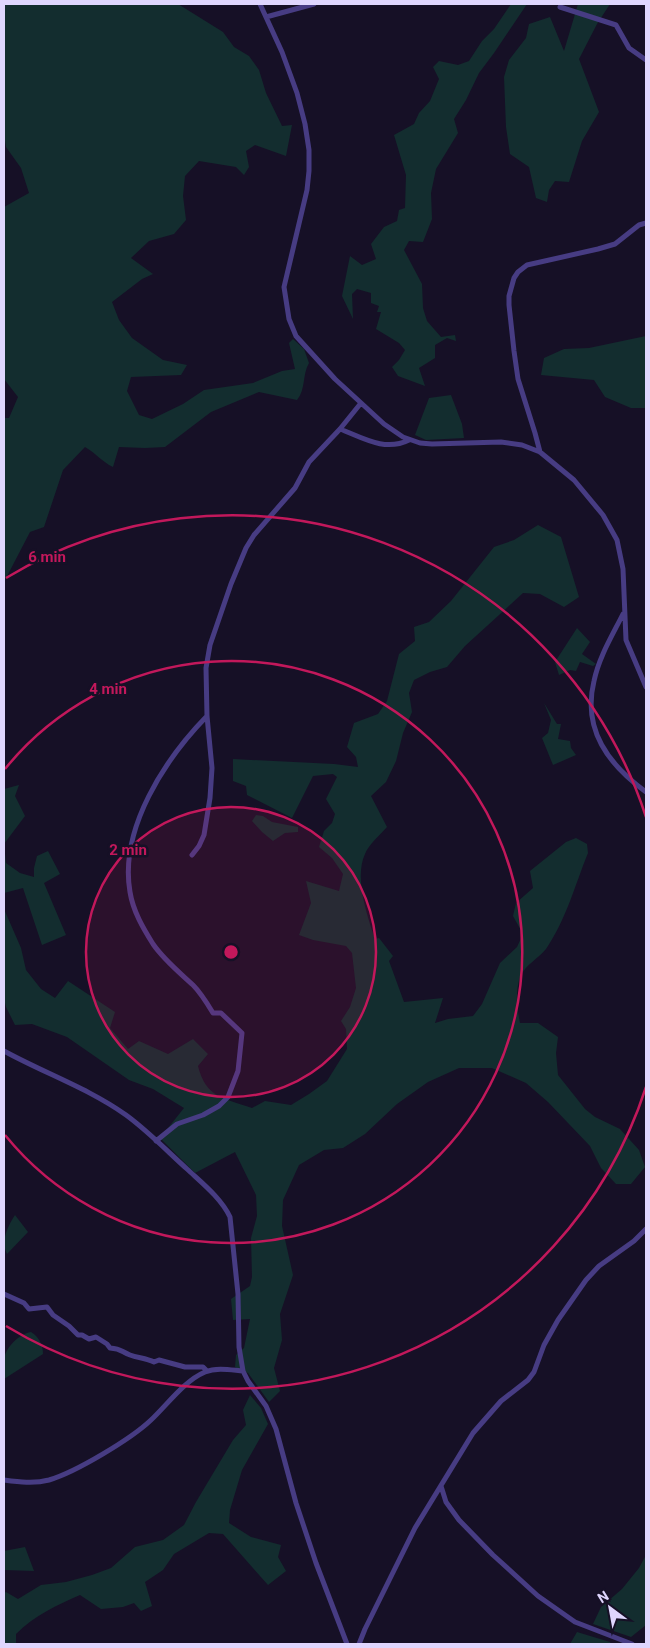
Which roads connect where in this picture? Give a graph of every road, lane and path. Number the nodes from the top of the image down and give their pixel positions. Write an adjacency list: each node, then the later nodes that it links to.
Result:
1 (260, 4): 4 (street)
2 (314, 4): 4 (street)
3 (560, 7): 5 (street)
4 (266, 17): 7 (street)
5 (646, 60)
6 (646, 222): 10 (street)
7 (361, 403): 8 (street); 9 (street)
8 (340, 429): 9 (street); 13 (street)
9 (409, 440): 10 (street)
10 (540, 452): 11 (street)
11 (624, 611): 12 (street); 14 (street)
12 (646, 687)
13 (207, 716): 15 (street); 17 (street)
14 (646, 792)
15 (192, 855)
16 (4, 1051): 17 (street)
17 (156, 1141): 21 (street)
18 (646, 1229): 23 (street)
19 (4, 1294): 20 (street)
20 (207, 1371): 21 (street); 22 (street)
21 (243, 1371): 24 (street)
22 (4, 1480)
23 (441, 1486): 25 (street); 26 (street)
24 (347, 1644)
25 (359, 1644)
26 (632, 1644)

